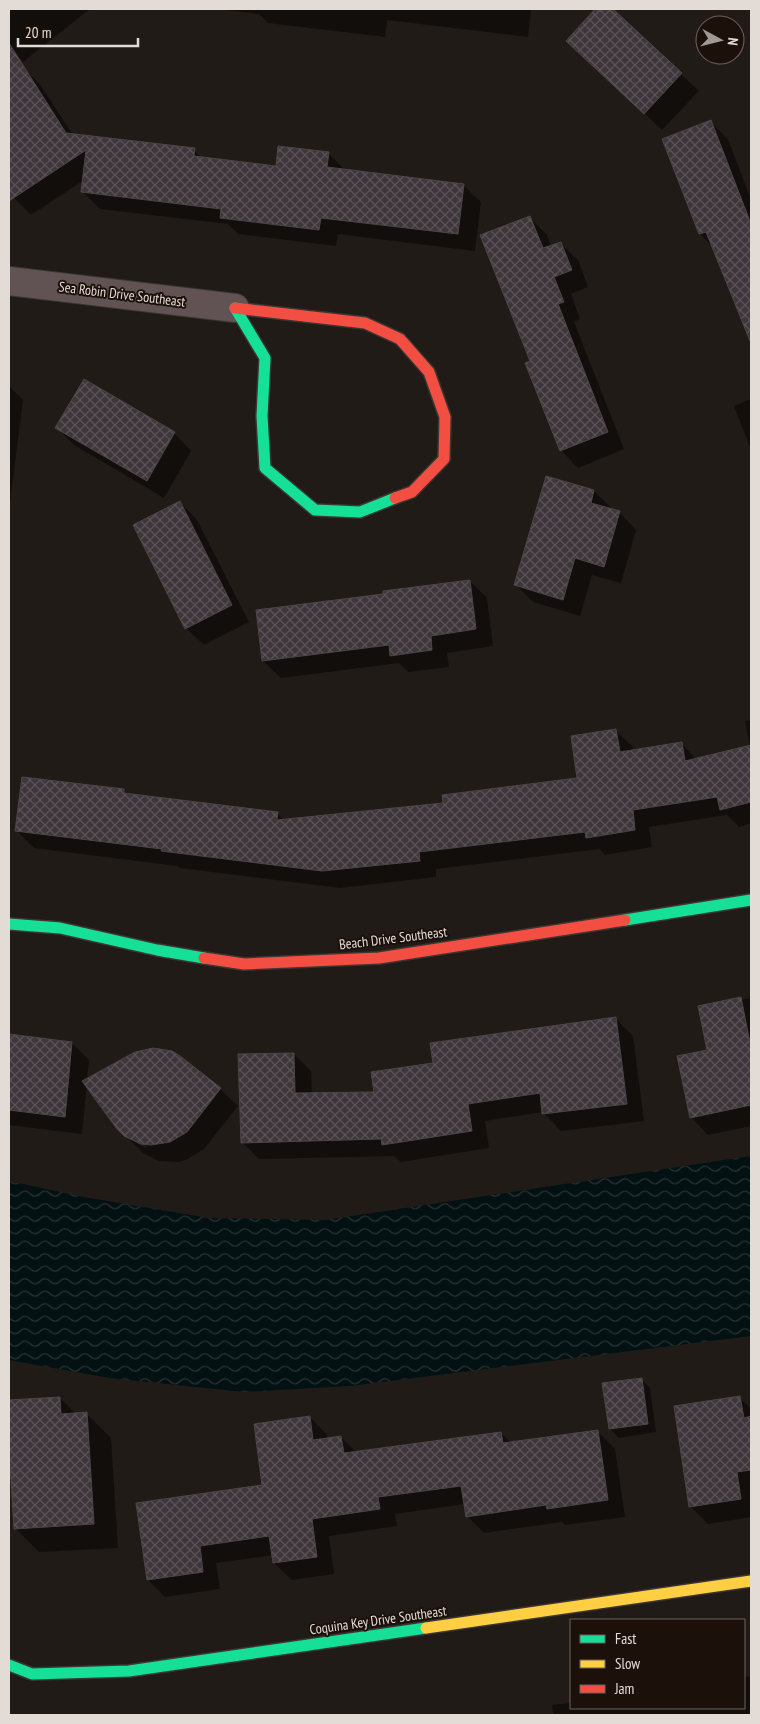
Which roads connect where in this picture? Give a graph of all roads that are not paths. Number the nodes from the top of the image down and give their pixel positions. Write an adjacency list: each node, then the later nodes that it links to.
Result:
1 (9, 281): 2 (street, Sea Robin Drive Southeast)
2 (235, 308): 2 (street, Sea Robin Drive Southeast)
3 (751, 900): 4 (street, Beach Drive Southeast)
4 (9, 924)
5 (751, 1581): 6 (street, Coquina Key Drive Southeast)
6 (9, 1664)

